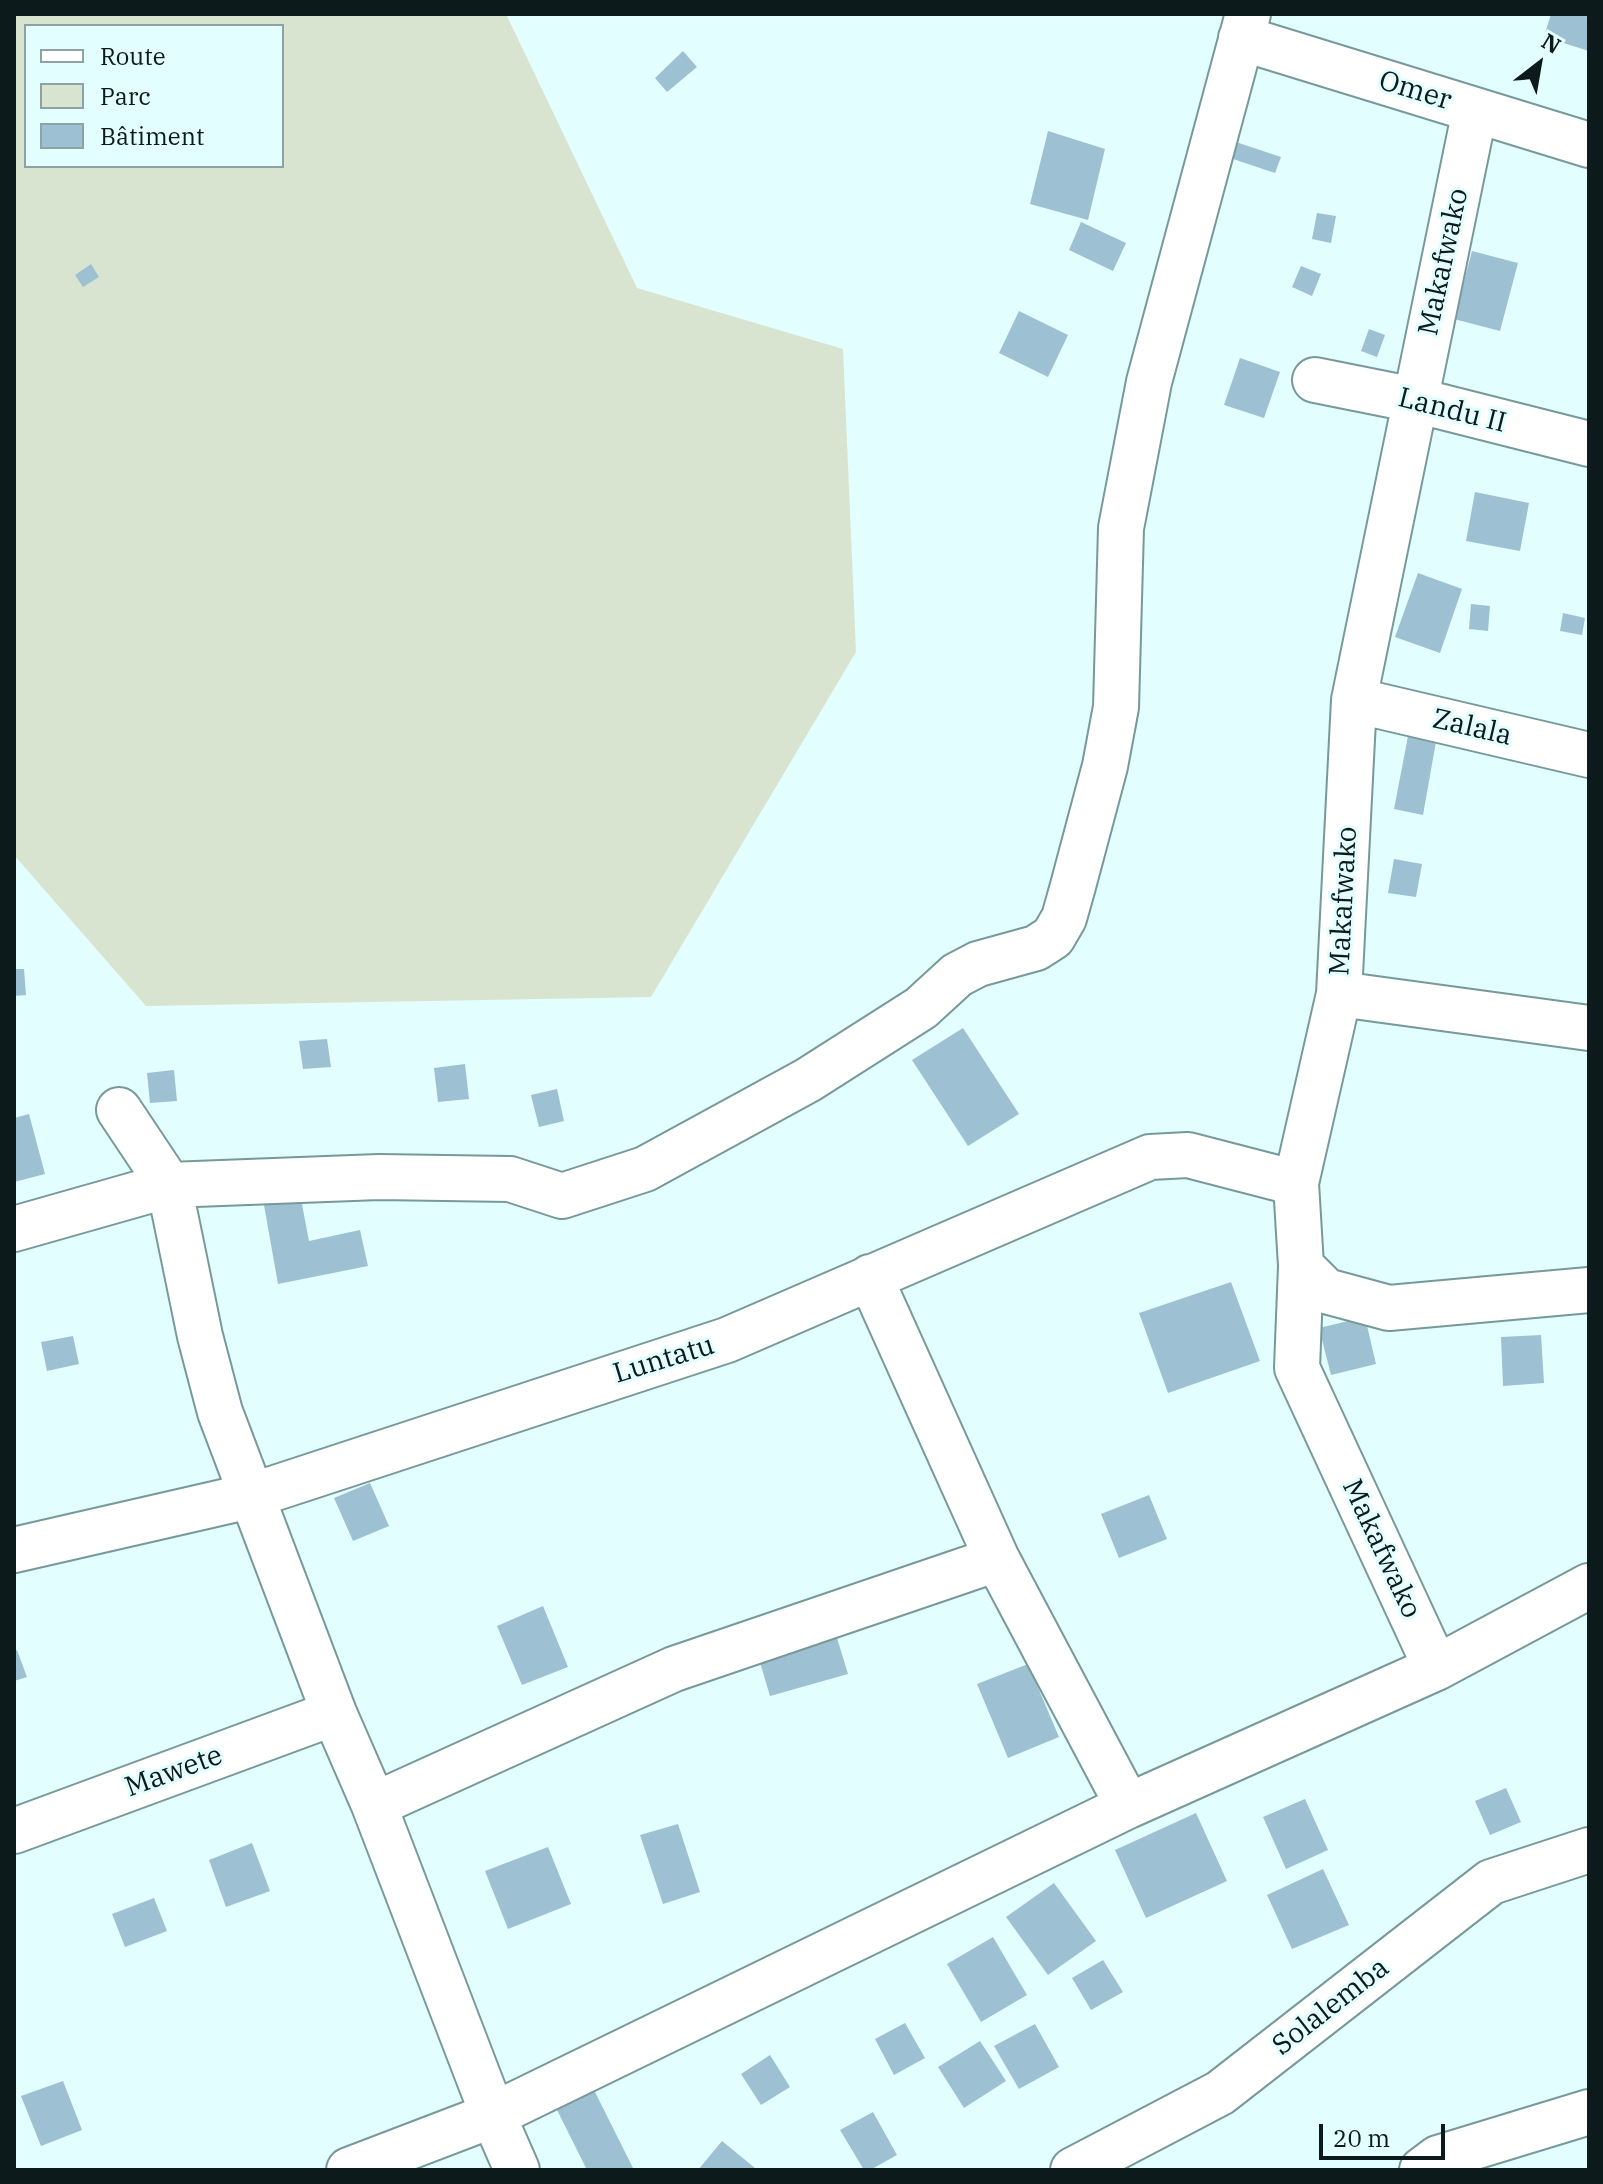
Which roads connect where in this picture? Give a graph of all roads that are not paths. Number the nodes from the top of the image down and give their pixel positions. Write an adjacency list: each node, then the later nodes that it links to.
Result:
1 (1245, 26): 2 (street, Omer); 13 (street)
2 (1475, 110): 3 (street, Omer); 5 (street, Makafwako)
3 (1589, 145)
4 (1315, 380): 5 (street, Landu II)
5 (1415, 400): 6 (street, Landu II); 7 (street, Makafwako)
6 (1589, 444)
7 (1354, 700): 8 (street, Zalala); 9 (street, Makafwako)
8 (1589, 755)
9 (1339, 994): 10 (street); 12 (street, Makafwako)
10 (1589, 1028)
11 (119, 1110): 13 (street)
12 (1296, 1183): 15 (street, Makafwako); 16 (street, Luntatu)
13 (169, 1185): 14 (street); 18 (street)
14 (14, 1229)
15 (1301, 1266): 17 (street); 22 (street, Makafwako)
16 (870, 1277): 18 (street, Luntatu); 20 (street)
17 (1589, 1290)
18 (254, 1495): 19 (street, Luntatu); 23 (street)
19 (14, 1550)
20 (997, 1559): 24 (street); 25 (street)
21 (1589, 1586): 22 (street)
22 (1436, 1668): 25 (street)
23 (334, 1713): 24 (street); 26 (street, Mawete)
24 (374, 1805): 29 (street)
25 (1128, 1806): 29 (street)
26 (14, 1831)
27 (1589, 1850): 32 (street, Solalemba)
28 (1589, 2112): 33 (street)
29 (493, 2115): 30 (street); 31 (street)
30 (349, 2170)
31 (517, 2170)
32 (1073, 2170)
33 (1422, 2170)

